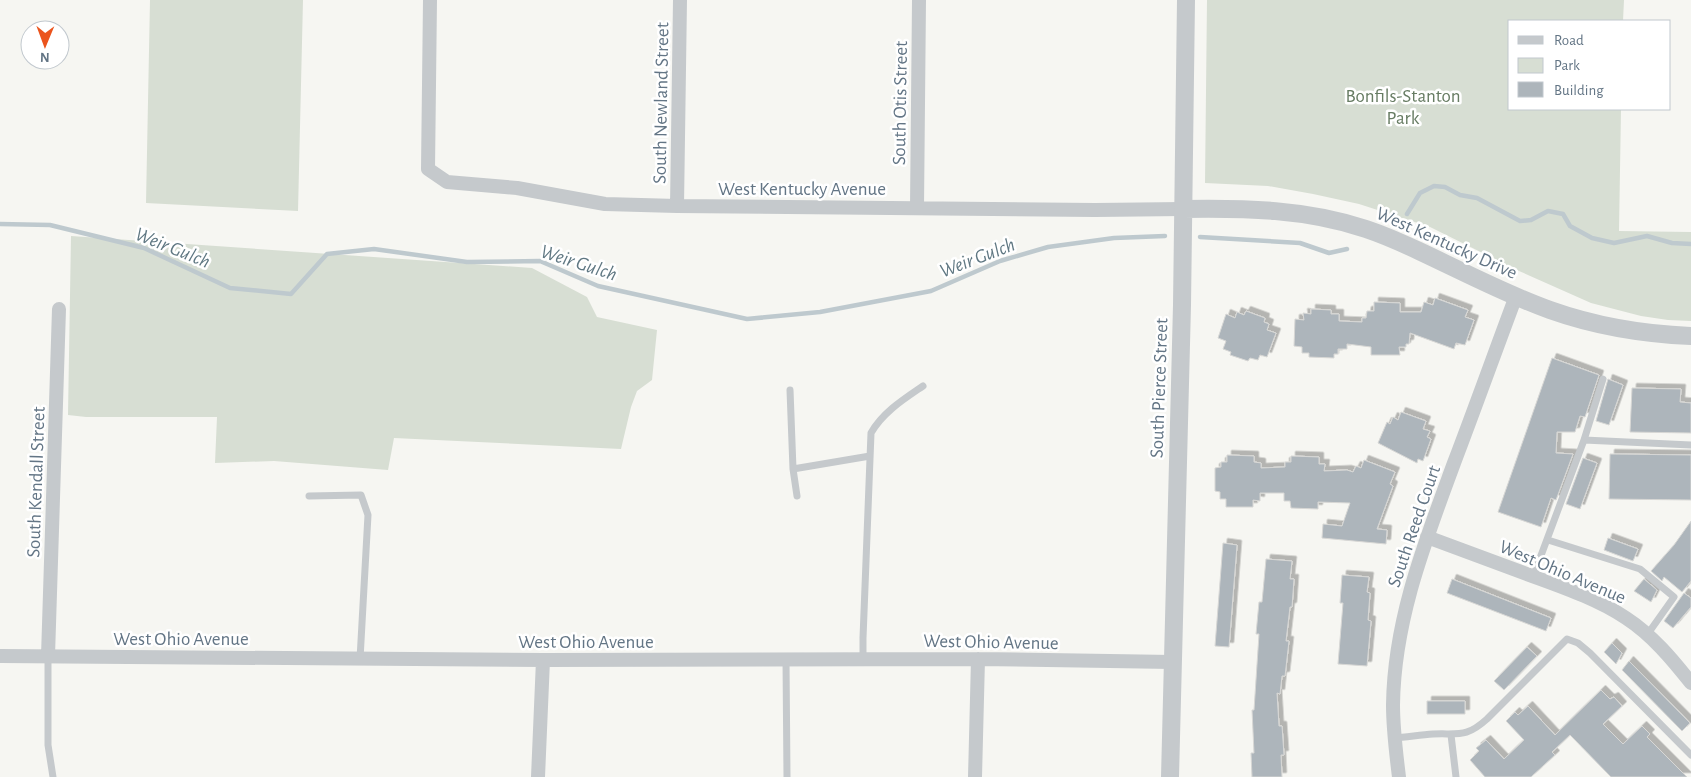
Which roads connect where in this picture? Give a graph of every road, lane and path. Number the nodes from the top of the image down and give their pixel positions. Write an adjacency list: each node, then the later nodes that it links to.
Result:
1 (430, 0): 5 (street, West Kentucky Avenue)
2 (680, 0): 5 (street, South Newland Street)
3 (919, 0): 6 (street, South Otis Street)
4 (1186, 0): 7 (street, South Pierce Street)
5 (677, 206): 6 (street, West Kentucky Avenue)
6 (917, 207): 7 (street, West Kentucky Avenue)
7 (1183, 209): 8 (street, West Kentucky Drive); 31 (street, South Pierce Street)
8 (1516, 296): 10 (street, West Kentucky Drive); 20 (street, South Reed Court)
9 (59, 309): 25 (street, South Kendall Street)
10 (1691, 336)
11 (1603, 379): 14 (lane)
12 (923, 386): 16 (lane)
13 (790, 390): 17 (lane)
14 (1584, 440): 15 (lane); 21 (lane)
15 (1691, 445)
16 (870, 456): 17 (lane); 30 (lane)
17 (793, 469): 19 (lane)
18 (309, 496): 26 (lane)
19 (797, 496)
20 (1427, 537): 22 (street, West Ohio Avenue); 34 (street, South Reed Court)
21 (1548, 540): 22 (lane); 23 (lane)
22 (1534, 577): 23 (street, West Ohio Avenue)
23 (1648, 635): 32 (street, West Ohio Avenue)
24 (0, 656): 25 (street, West Ohio Avenue)
25 (48, 656): 26 (street, West Ohio Avenue); 36 (lane)
26 (360, 659): 28 (street, West Ohio Avenue)
27 (978, 659): 30 (street, West Ohio Avenue); 31 (street, West Ohio Avenue); 39 (street)
28 (542, 660): 29 (street, West Ohio Avenue); 37 (street)
29 (786, 660): 30 (street, West Ohio Avenue); 38 (lane)
30 (864, 660)
31 (1172, 662): 40 (street, South Pierce Street)
32 (1691, 683)
33 (1451, 735): 34 (lane); 35 (lane); 42 (lane)
34 (1394, 738): 41 (street, South Reed Court)
35 (1691, 755)
36 (53, 777)
37 (538, 777)
38 (787, 777)
39 (975, 777)
40 (1170, 777)
41 (1399, 777)
42 (1456, 777)

